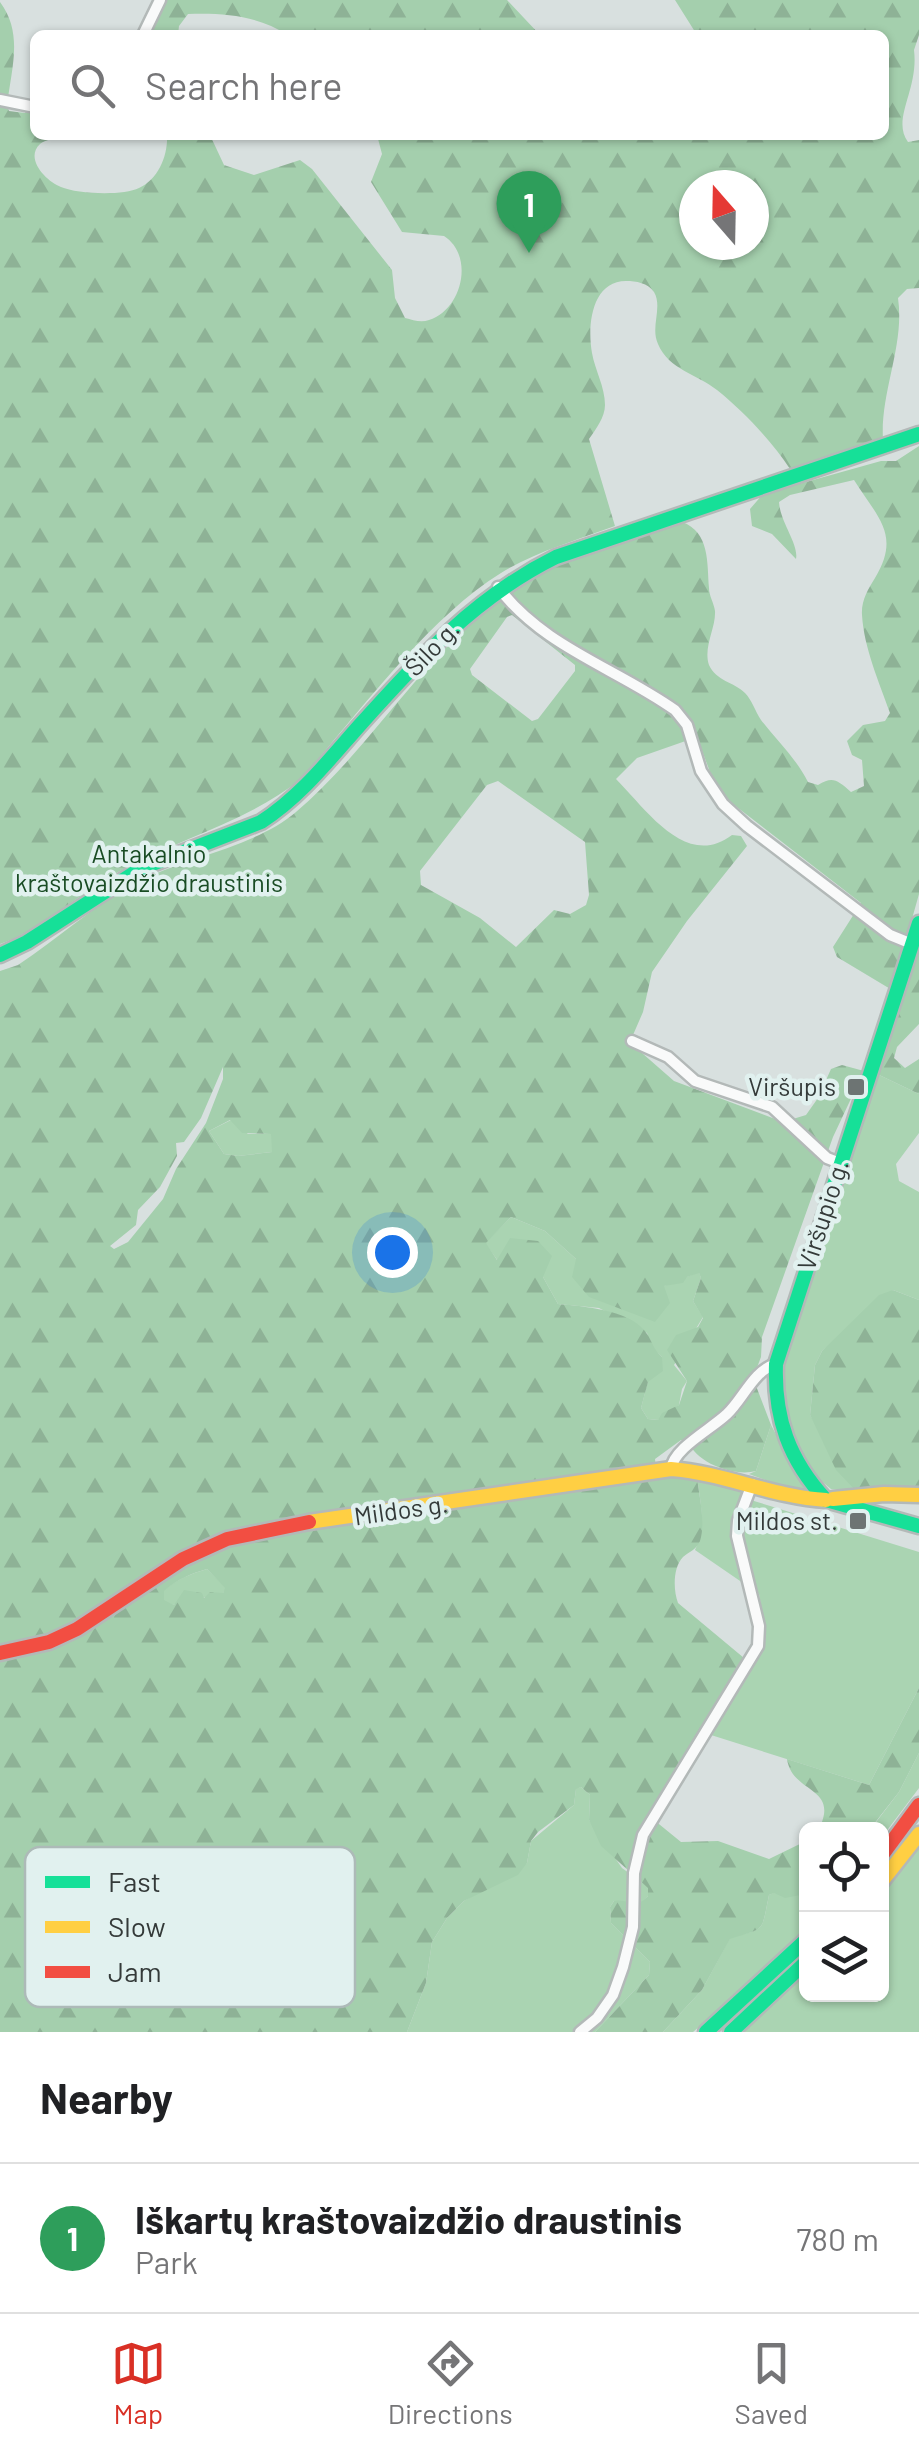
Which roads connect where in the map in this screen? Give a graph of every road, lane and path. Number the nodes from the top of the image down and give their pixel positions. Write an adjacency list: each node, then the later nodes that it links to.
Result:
1 (160, 0): 2 (street)
2 (145, 30)
3 (0, 100): 4 (street)
4 (30, 106)
5 (919, 434): 6 (street, Šilo g.)
6 (498, 587): 8 (street); 9 (street, Šilo g.)
7 (919, 922): 8 (street, Viršupio g.)
8 (912, 944): 11 (street, Viršupio g.)
9 (0, 956)
10 (632, 1041): 11 (street)
11 (840, 1163): 12 (street, Viršupio g.)
12 (776, 1364): 13 (street); 16 (street, Viršupio g.)
13 (671, 1469): 14 (street, Mildos g.); 20 (street, Mildos g.)
14 (752, 1484): 16 (street, Mildos g.); 27 (street)
15 (919, 1495): 16 (street)
16 (826, 1500): 17 (street)
17 (899, 1520): 18 (street); 19 (street)
18 (919, 1526)
19 (919, 1534)
20 (0, 1653)
21 (919, 1805): 23 (street)
22 (919, 1834): 24 (street)
23 (889, 1846)
24 (889, 1871)
25 (799, 1946): 28 (street)
26 (799, 1969): 29 (street)
27 (580, 2032)
28 (706, 2032)
29 (731, 2032)

